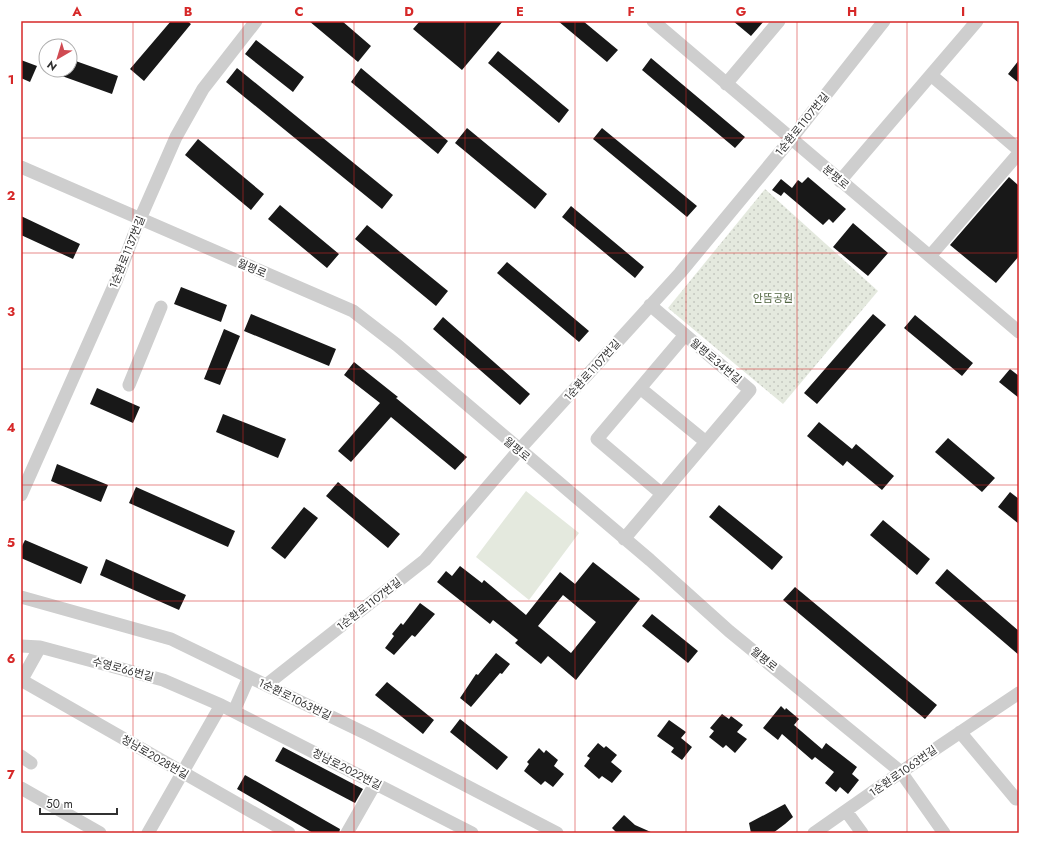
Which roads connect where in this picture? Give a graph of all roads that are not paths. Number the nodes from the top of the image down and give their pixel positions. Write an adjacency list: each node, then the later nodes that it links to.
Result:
1 (256, 21): 13 (street, 1순환로1137번길)
2 (653, 21): 7 (street, 분평로)
3 (779, 21): 7 (street)
4 (884, 21): 8 (street, 1순환로1107번길)
5 (977, 21): 6 (street)
6 (931, 75): 9 (street); 12 (street)
7 (726, 84): 8 (street, 분평로)
8 (791, 139): 12 (street, 분평로); 15 (street, 1순환로1107번길)
9 (1019, 150)
10 (1019, 154): 14 (street)
11 (21, 167): 13 (street, 월평로)
12 (840, 181): 14 (street, 분평로)
13 (140, 219): 22 (street, 월평로); 24 (street, 1순환로1137번길)
14 (930, 256): 17 (street, 분평로)
15 (650, 305): 18 (street, 월평로34번길); 22 (street, 1순환로1107번길)
16 (161, 307): 19 (street)
17 (1019, 332)
18 (685, 335): 20 (street, 월평로34번길); 21 (street, 월평로34번길)
19 (129, 385)
20 (640, 388): 21 (street); 23 (street, 월평로34번길)
21 (706, 442): 23 (street, 월평로34번길)
22 (519, 450): 25 (street, 월평로); 31 (street, 1순환로1107번길)
23 (662, 494): 25 (street, 월평로34번길)
24 (21, 495)
25 (624, 538): 37 (street, 월평로)
26 (21, 597): 29 (street, 1순환로1063번길)
27 (21, 646): 28 (street, 수영로66번길)
28 (40, 647): 30 (street); 33 (street, 수영로66번길)
29 (250, 677): 31 (street, 1순환로1063번길); 34 (street)
30 (21, 680): 36 (street, 청남로2028번길)
31 (266, 685): 47 (street, 1순환로1063번길)
32 (1019, 693): 35 (street, 1순환로1063번길)
33 (221, 705): 34 (street, 청남로2022번길); 36 (street)
34 (234, 710): 38 (street, 청남로2022번길)
35 (960, 732): 37 (street, 1순환로1063번길); 40 (street)
36 (183, 772): 43 (street); 44 (street, 청남로2028번길)
37 (901, 772): 41 (street, 1순환로1063번길); 50 (street, 월평로)
38 (375, 784): 45 (street); 46 (street, 청남로2022번길)
39 (21, 788): 42 (street)
40 (1019, 798)
41 (846, 811): 48 (street, 1순환로1063번길); 49 (street)
42 (100, 833)
43 (148, 833)
44 (289, 833)
45 (347, 833)
46 (472, 833)
47 (557, 833)
48 (814, 833)
49 (862, 833)
50 (944, 833)

